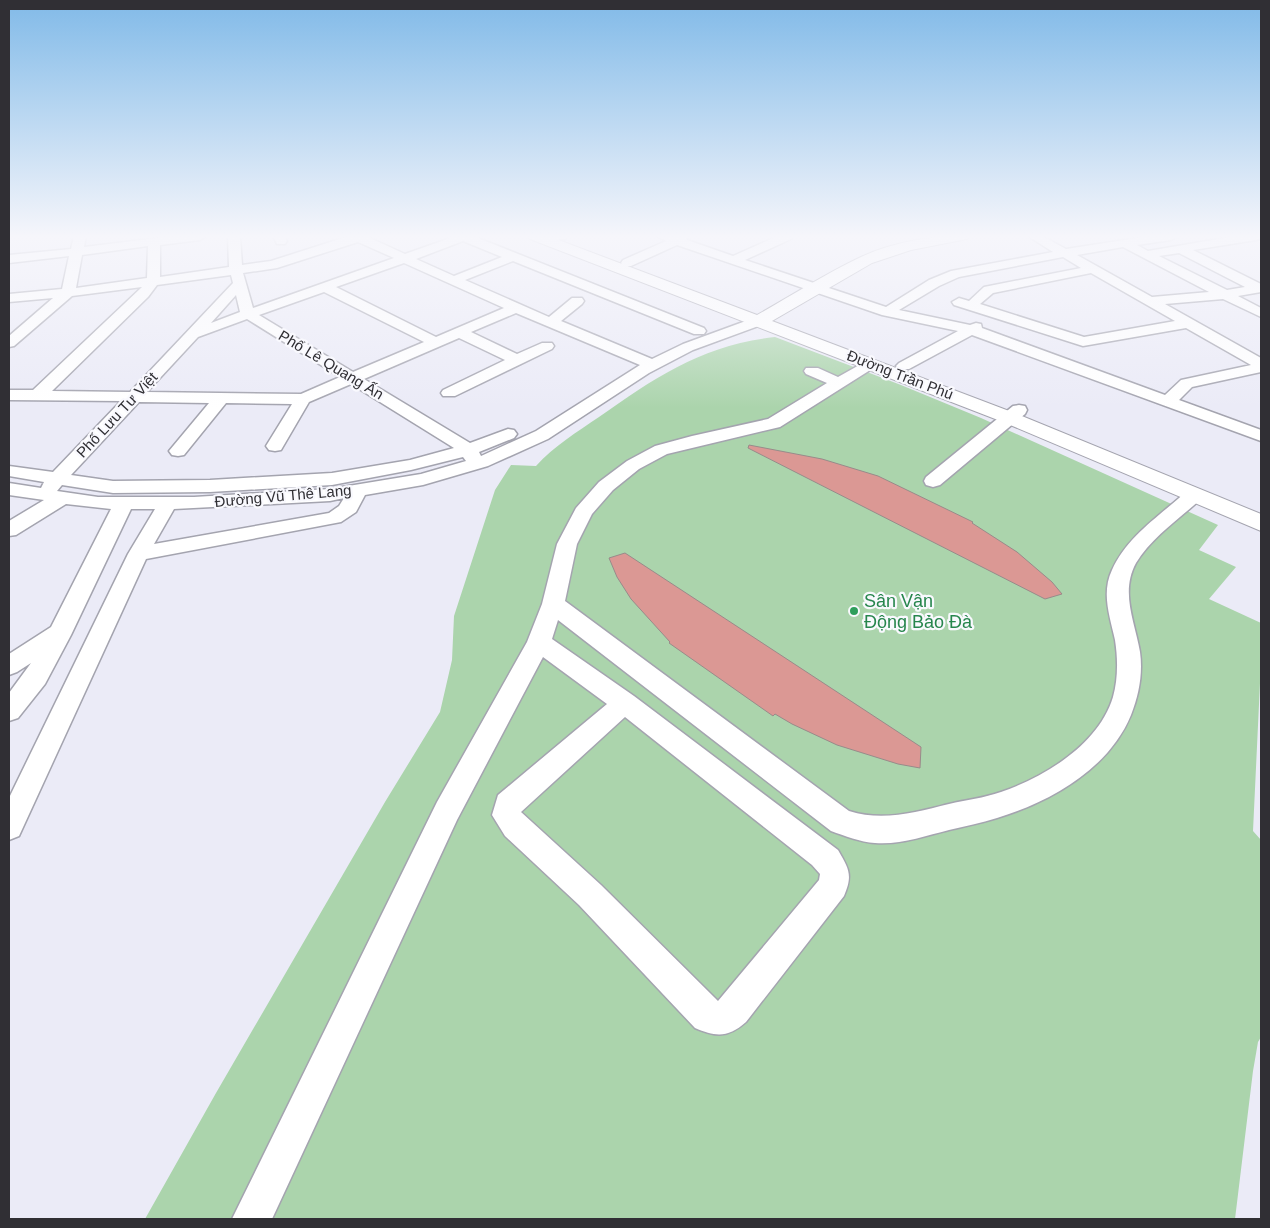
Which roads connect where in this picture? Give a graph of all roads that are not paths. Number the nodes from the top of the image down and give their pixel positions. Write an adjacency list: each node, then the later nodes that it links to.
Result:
1 (64, 293): 21 (street)
2 (68, 293): 36 (street)
3 (144, 293): 48 (street)
4 (224, 293): 34 (street, Phố Lưu Tư Việt)
5 (243, 293): 28 (street)
6 (307, 293): 28 (street, Phố Lưu Tư Việt)
7 (340, 293): 35 (street)
8 (361, 293): 35 (street)
9 (484, 293): 24 (street)
10 (604, 293): 33 (street)
11 (701, 293): 25 (main road, Đường Trần Phú)
12 (706, 293): 25 (main road, Đường Trần Phú)
13 (804, 293): 25 (main road)
14 (828, 293): 26 (street)
15 (919, 293): 26 (street)
16 (985, 293): 29 (street)
17 (1137, 293): 22 (street)
18 (1220, 293): 20 (street)
19 (1232, 293): 20 (street)
20 (1223, 295): 22 (street); 27 (street)
21 (9, 298)
22 (1151, 301): 30 (street)
23 (577, 302): 31 (street)
24 (516, 308): 31 (street); 35 (street)
25 (755, 312): 33 (street, Đường Vũ Thê Lang); 39 (street, Đường Vũ Thê Lang); 40 (main road, Đường Trần Phú); 42 (main road, Đường Trần Phú)
26 (887, 312): 32 (street)
27 (1261, 313)
28 (248, 314): 34 (street, Phố Lưu Tư Việt); 44 (street, Phố Lê Quang Ấn)
29 (998, 314): 30 (street); 32 (street)
30 (1188, 322): 41 (street)
31 (550, 323): 39 (street)
32 (970, 329): 42 (street); 51 (street)
33 (699, 331): 39 (street, Đường Vũ Thê Lang)
34 (190, 335): 49 (street, Phố Lưu Tư Việt)
35 (447, 337): 38 (street); 44 (street)
36 (9, 343)
37 (547, 346): 38 (street)
38 (517, 360): 46 (street)
39 (647, 362): 57 (street, Đường Vũ Thê Lang)
40 (870, 364): 45 (street); 53 (main road, Đường Trần Phú)
41 (1261, 365): 51 (street)
42 (904, 366): 53 (main road, Đường Trần Phú)
43 (812, 371): 45 (street)
44 (352, 378): 52 (street); 57 (street, Phố Lê Quang Ấn)
45 (840, 383): 70 (street)
46 (449, 393)
47 (9, 395): 48 (street)
48 (38, 395): 49 (street)
49 (134, 396): 50 (street); 62 (street, Phố Lưu Tư Việt)
50 (222, 397): 52 (street); 56 (street)
51 (1168, 401): 54 (street)
52 (308, 406): 55 (street)
53 (1015, 414): 59 (street); 63 (main road, Đường Trần Phú); 66 (main road, Đường Trần Phú)
54 (1261, 436)
55 (275, 446)
56 (178, 451)
57 (473, 457): 61 (street, Đường Vũ Thê Lang); 62 (street, Đường Vũ Thê Lang)
58 (9, 471): 62 (street, Đường Vũ Thê Lang)
59 (934, 482)
60 (9, 489): 62 (street, Đường Vũ Thê Lang)
61 (356, 490): 65 (street, Đường Vũ Thê Lang); 69 (street)
62 (54, 491): 64 (street, Đường Vũ Thê Lang); 68 (street, Phố Lưu Tư Việt)
63 (1194, 495): 67 (main road, Đường Trần Phú); 70 (street)
64 (124, 503): 65 (street, Đường Vũ Thê Lang); 71 (street)
65 (168, 503): 69 (street)
66 (1261, 508)
67 (1261, 523)
68 (9, 530)
69 (138, 554): 76 (street)
70 (553, 604): 72 (street)
71 (60, 633): 73 (street); 75 (street)
72 (539, 642): 74 (street); 77 (street)
73 (9, 666)
74 (625, 703): 74 (street)
75 (9, 711)
76 (9, 826)
77 (252, 1219)

